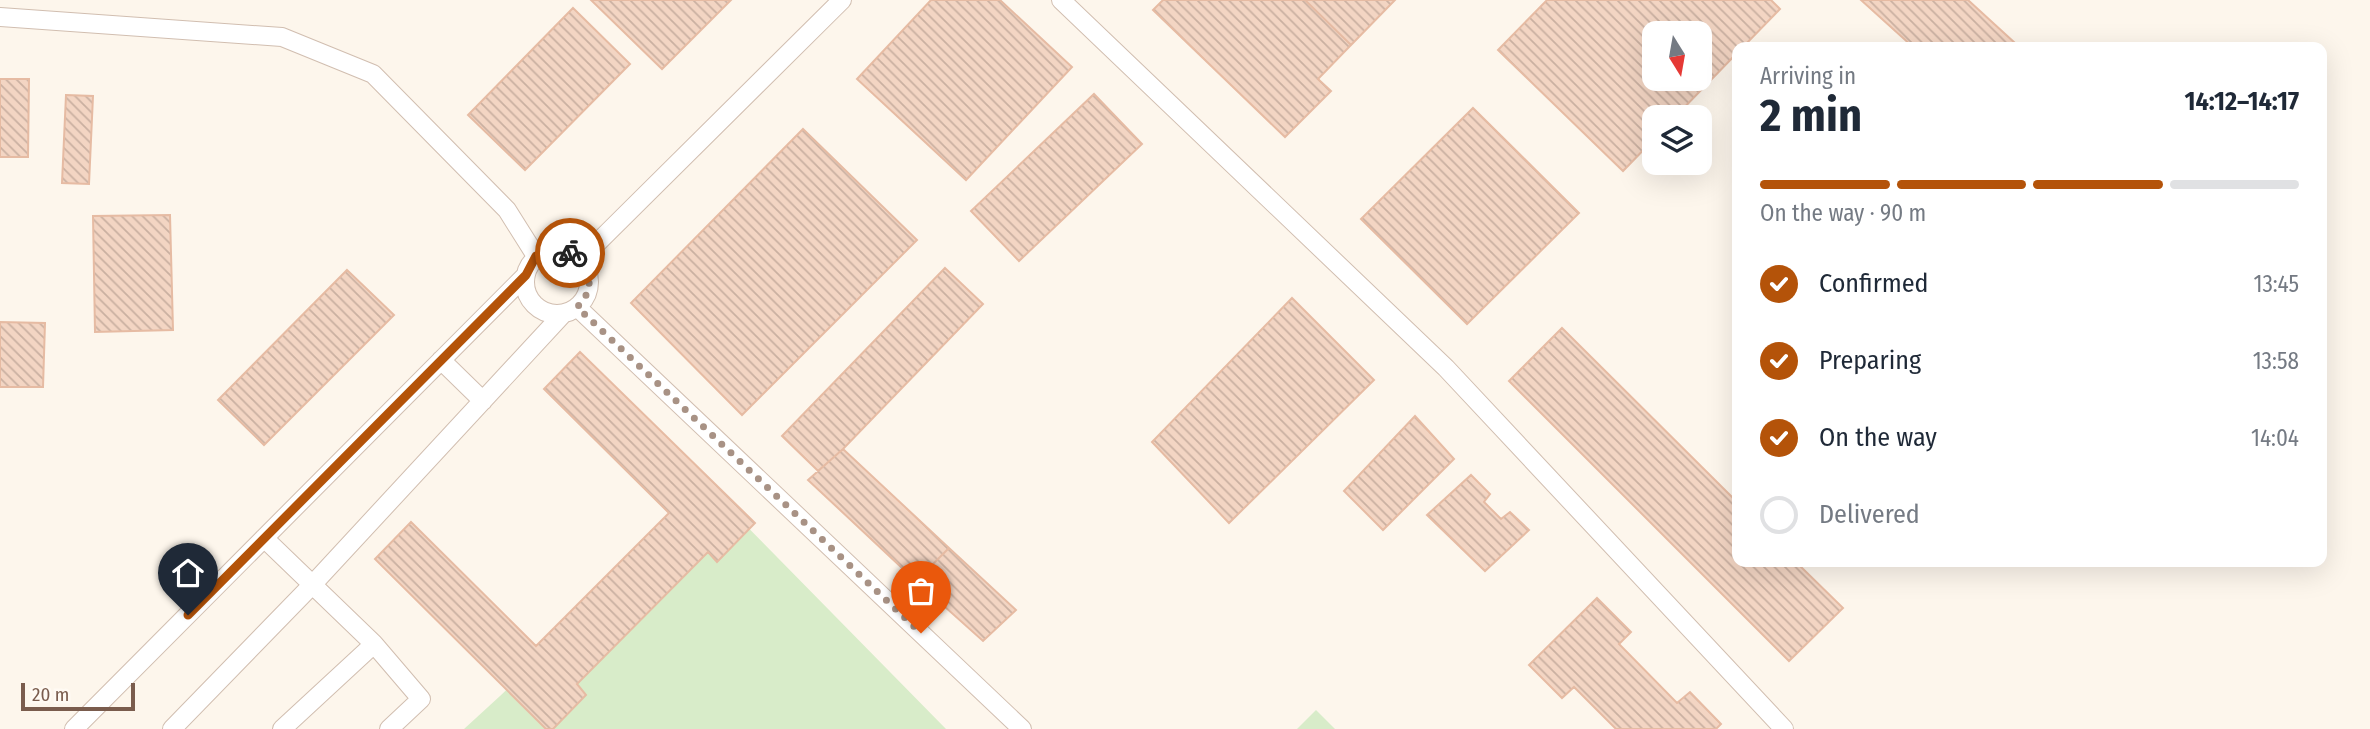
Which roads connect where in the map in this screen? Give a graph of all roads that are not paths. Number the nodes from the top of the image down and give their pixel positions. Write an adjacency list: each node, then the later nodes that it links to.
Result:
1 (842, 0): 5 (lane)
2 (1069, 4): 18 (lane)
3 (0, 17): 4 (lane)
4 (536, 256): 5 (lane); 6 (lane)
5 (580, 260): 7 (lane)
6 (526, 275): 7 (lane); 8 (lane)
7 (570, 311): 9 (lane); 17 (lane)
8 (441, 360): 9 (lane); 10 (lane)
9 (483, 401): 11 (lane)
10 (264, 538): 11 (lane); 13 (lane)
11 (313, 584): 12 (lane); 14 (lane)
12 (374, 644): 15 (lane); 16 (lane)
13 (74, 729)
14 (173, 729)
15 (282, 729)
16 (389, 729)
17 (1023, 729)
18 (1784, 729)

